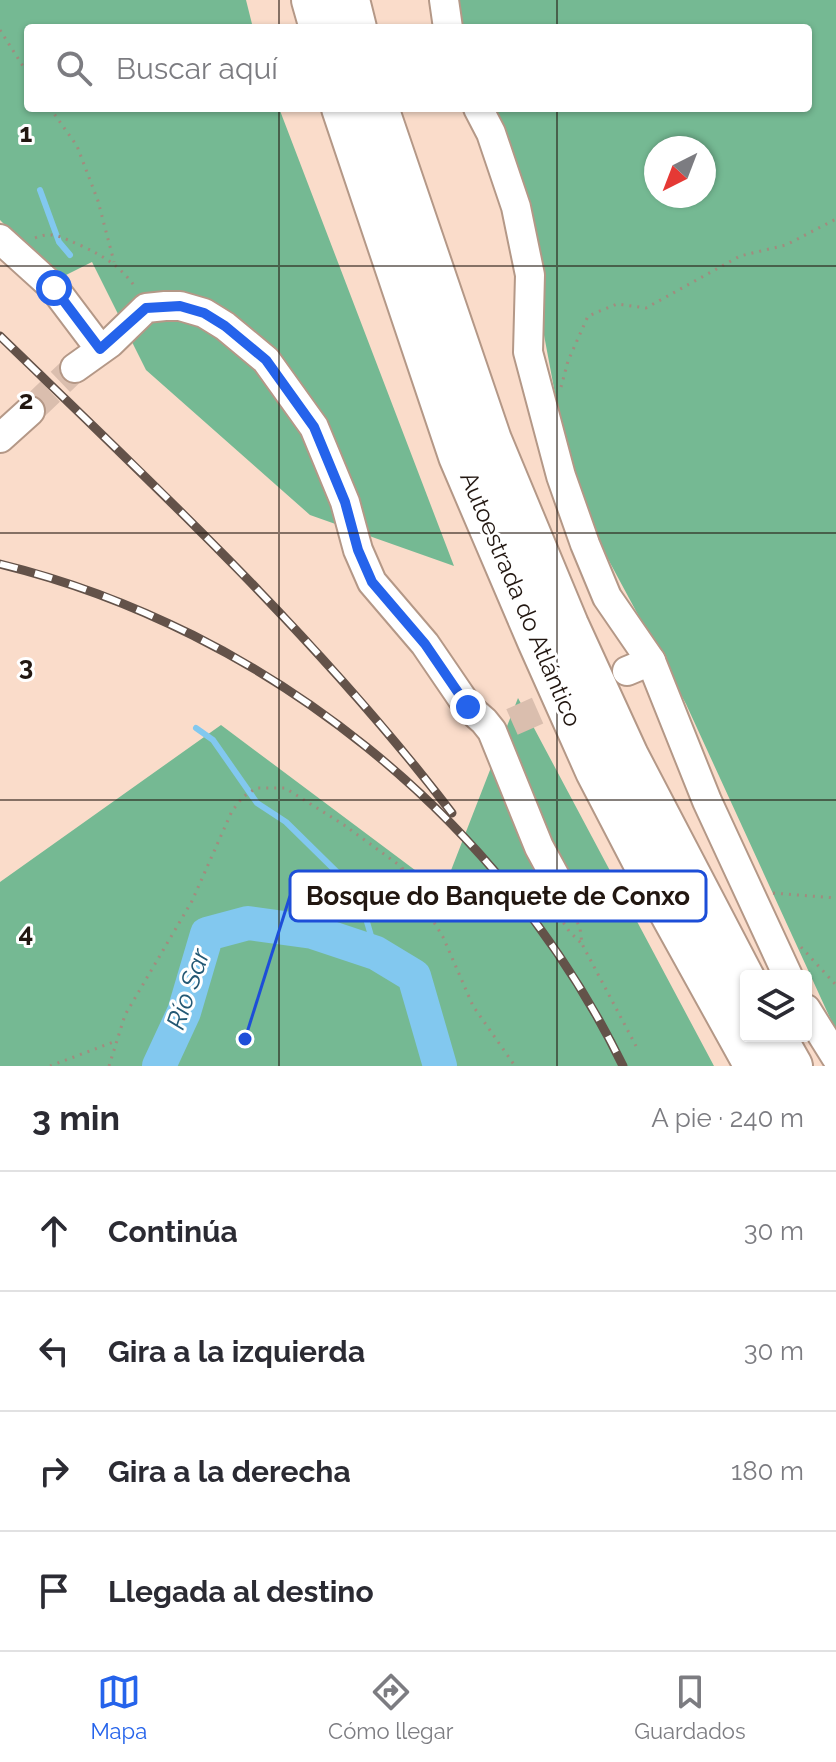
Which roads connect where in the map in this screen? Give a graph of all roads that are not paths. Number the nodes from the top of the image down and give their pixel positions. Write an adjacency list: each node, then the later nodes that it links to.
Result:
1 (312, 0): 4 (highway)
2 (349, 0): 5 (highway)
3 (444, 0): 6 (street)
4 (319, 24)
5 (355, 24)
6 (447, 24)
7 (343, 112): 21 (highway, Autoestrada do Atlántico)
8 (379, 112): 17 (highway, Autoestrada do Atlántico)
9 (480, 112): 16 (street)
10 (0, 239): 11 (street)
11 (105, 346): 12 (street); 15 (street)
12 (75, 368)
13 (30, 411): 14 (street)
14 (0, 438)
15 (564, 893)
16 (785, 970)
17 (740, 971)
18 (812, 1019): 20 (street)
19 (778, 1042): 22 (highway)
20 (836, 1057)
21 (755, 1066)
22 (792, 1066)

